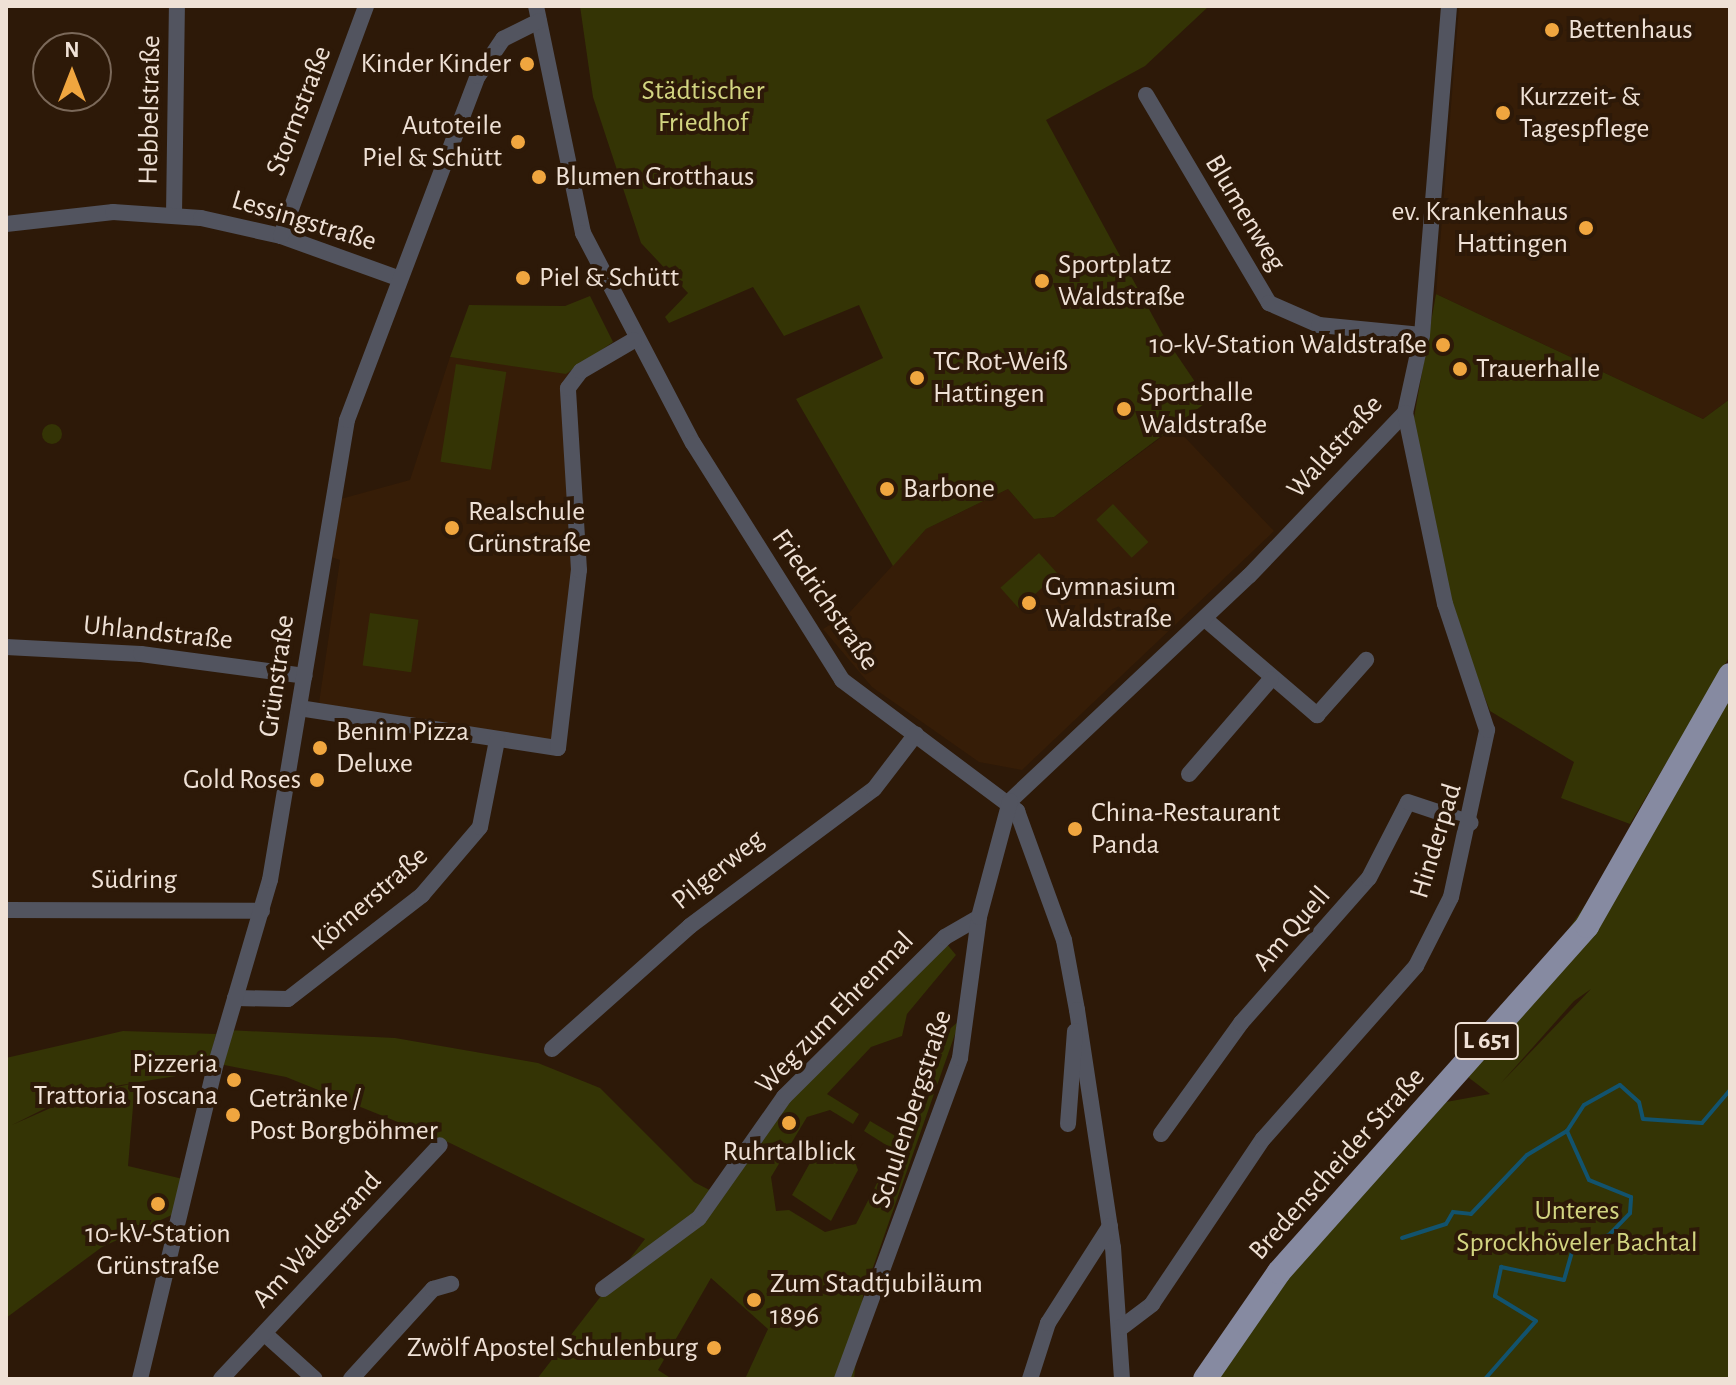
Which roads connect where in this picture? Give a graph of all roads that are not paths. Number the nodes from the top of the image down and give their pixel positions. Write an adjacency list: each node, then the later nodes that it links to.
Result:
1 (177, 6): 6 (street, Hebbelstraße)
2 (366, 6): 8 (street, Stormstraße)
3 (1449, 6): 10 (street, Waldstraße)
4 (537, 14): 9 (street, Grünstraße); 11 (street, Friedrichstraße)
5 (1146, 95): 10 (street, Blumenweg)
6 (174, 215): 7 (street, Lessingstraße); 8 (street, Lessingstraße)
7 (6, 224)
8 (281, 236): 9 (street, Lessingstraße)
9 (395, 277): 17 (street, Grünstraße)
10 (1422, 335): 12 (street, Waldstraße)
11 (634, 340): 20 (street, Friedrichstraße); 21 (street)
12 (1405, 413): 13 (street, Waldstraße); 24 (street, Hinderpad)
13 (1205, 619): 18 (street); 23 (street, Waldstraße)
14 (6, 647): 17 (street, Uhlandstraße)
15 (1366, 660): 18 (street)
16 (1730, 675): 46 (main road, Bredenscheider Straße / L 651)
17 (305, 676): 19 (street, Grünstraße)
18 (1271, 679): 22 (street)
19 (299, 708): 21 (street); 26 (street, Grünstraße)
20 (916, 734): 23 (street, Friedrichstraße); 30 (street, Pilgerweg)
21 (497, 740): 28 (street, Körnerstraße)
22 (1189, 774)
23 (1010, 801): 27 (street, Schulenbergstraße); 29 (street)
24 (1471, 823): 32 (street, Am Quell); 37 (street, Hinderpad)
25 (6, 910): 26 (street, Südring)
26 (262, 911): 28 (street, Grünstraße)
27 (979, 917): 36 (street, Weg zum Ehrenmal); 43 (street, Schulenbergstraße)
28 (235, 998): 39 (street, Grünstraße)
29 (1077, 1010): 31 (street); 34 (street)
30 (552, 1049)
31 (1068, 1124)
32 (1161, 1134)
33 (440, 1145): 38 (street, Am Waldesrand)
34 (1110, 1226): 37 (street); 44 (street)
35 (451, 1284): 42 (street)
36 (603, 1289)
37 (1122, 1327): 45 (street)
38 (265, 1334): 40 (street, Am Waldesrand); 41 (street, Am Waldesrand)
39 (140, 1379)
40 (221, 1379)
41 (315, 1379)
42 (351, 1379)
43 (842, 1379)
44 (1030, 1379)
45 (1122, 1379)
46 (1205, 1379)

